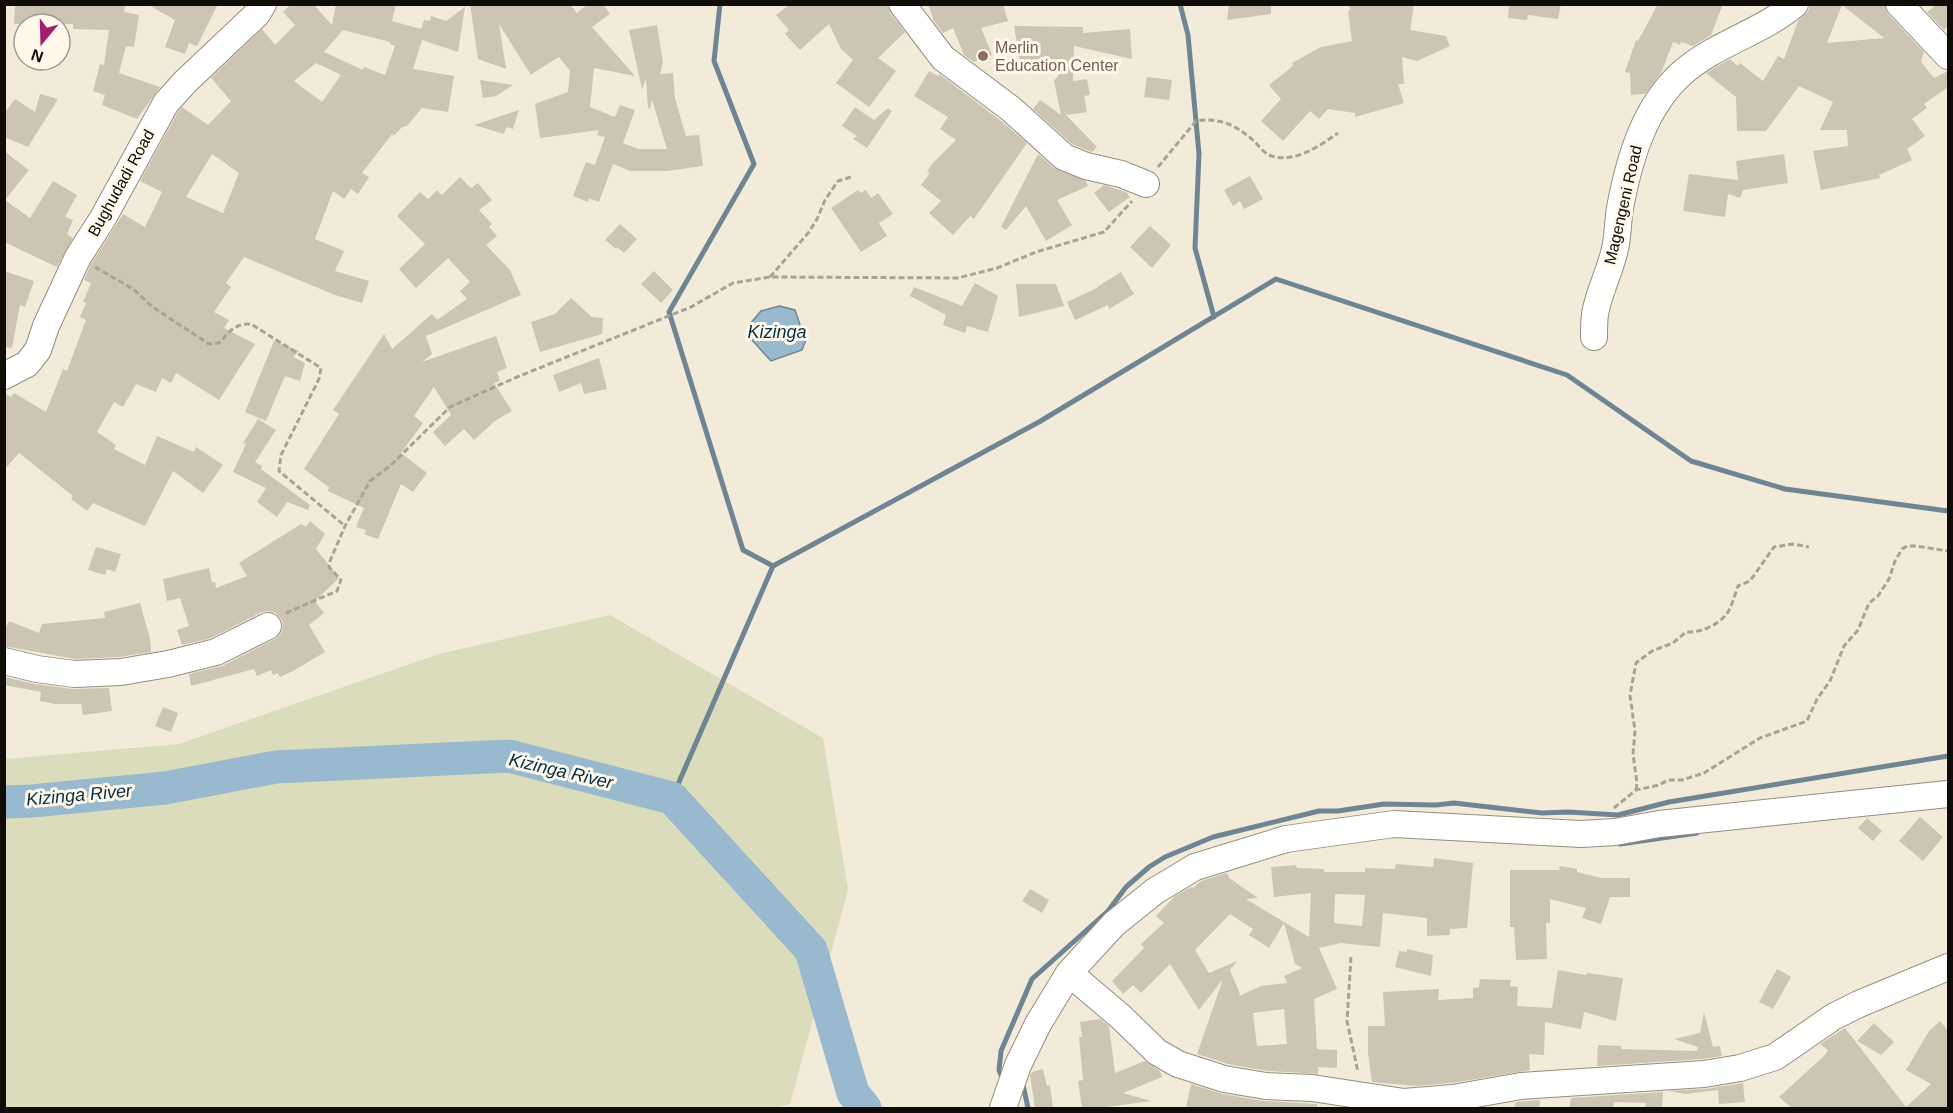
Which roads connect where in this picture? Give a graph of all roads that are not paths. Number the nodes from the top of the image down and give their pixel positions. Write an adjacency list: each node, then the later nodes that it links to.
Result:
1 (263, 4): 8 (street, Bughudadi Road)
2 (902, 4): 6 (street)
3 (1795, 4): 7 (street, Magengeni Road)
4 (1899, 4): 5 (street)
5 (1948, 56)
6 (1146, 184)
7 (1594, 337)
8 (4, 376)
9 (268, 626): 10 (street)
10 (4, 661)
11 (1948, 794): 13 (street)
12 (1948, 967): 13 (street)
13 (1069, 973): 14 (street)
14 (1003, 1108)

